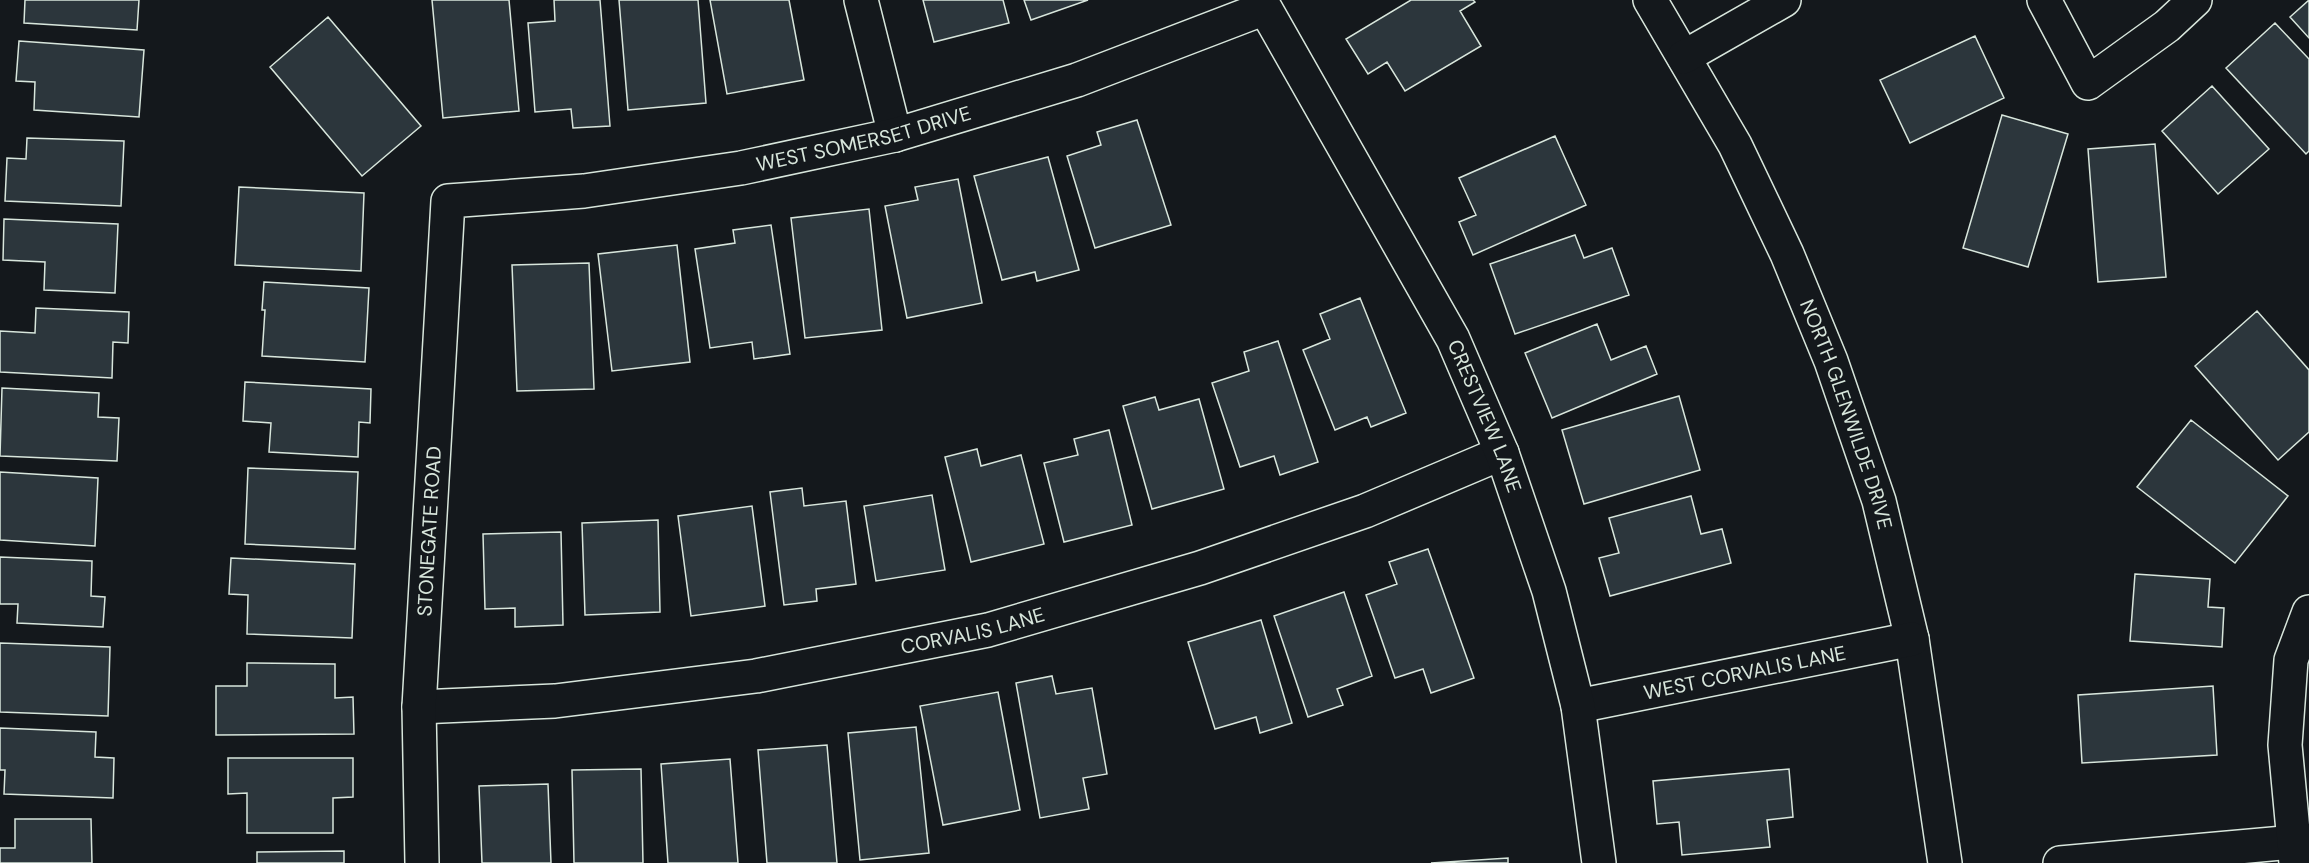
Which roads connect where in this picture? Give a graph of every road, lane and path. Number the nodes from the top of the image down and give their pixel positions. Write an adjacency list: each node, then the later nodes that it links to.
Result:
1 (861, 0): 8 (street)
2 (1650, 0): 7 (street, NORTH GLENWILDE DRIVE)
3 (1784, 0): 7 (street)
4 (2044, 0): 5 (street)
5 (2195, 0)
6 (1265, 8): 8 (street, WEST SOMERSET DRIVE); 10 (street, CRESTVIEW LANE)
7 (1684, 57): 12 (street, NORTH GLENWILDE DRIVE)
8 (895, 135): 9 (street, WEST SOMERSET DRIVE)
9 (448, 201): 14 (street, STONEGATE ROAD)
10 (1502, 453): 13 (street, CRESTVIEW LANE); 14 (street, CORVALIS LANE)
11 (2309, 612): 15 (street)
12 (1912, 639): 13 (street, WEST CORVALIS LANE); 18 (street, NORTH GLENWILDE DRIVE)
13 (1578, 706): 17 (street, CRESTVIEW LANE)
14 (419, 707): 16 (street, STONEGATE ROAD)
15 (2295, 852): 19 (street)
16 (422, 863)
17 (1599, 863)
18 (1945, 863)
19 (2060, 863)

